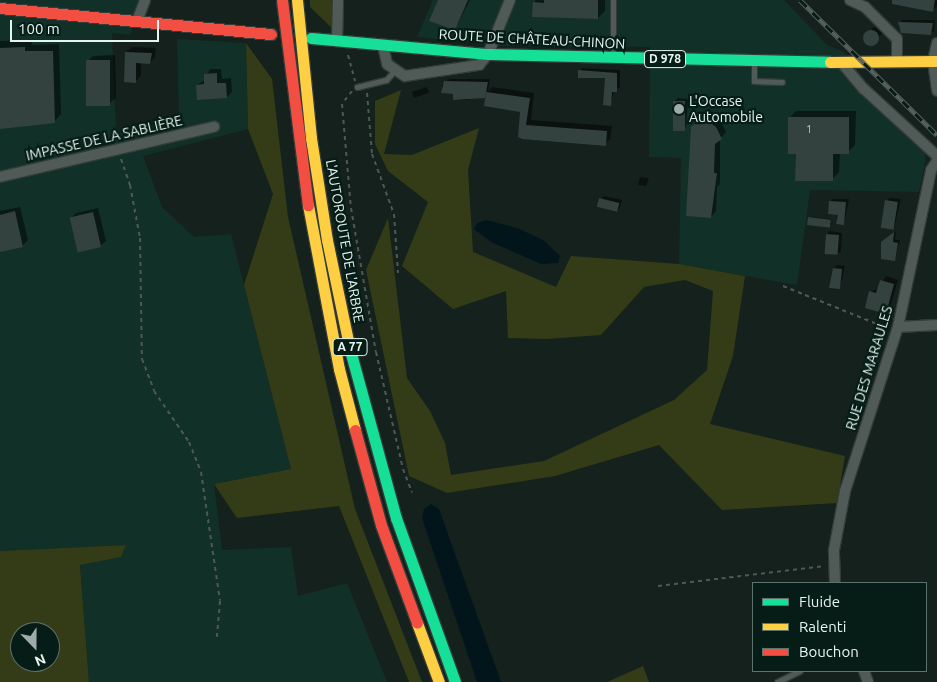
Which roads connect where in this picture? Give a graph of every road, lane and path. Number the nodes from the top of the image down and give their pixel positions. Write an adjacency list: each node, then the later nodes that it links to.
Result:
1 (145, 0): 10 (street)
2 (282, 0): 42 (main road, A 77)
3 (297, 0): 43 (main road, L'AUTOROUTE DE L'ARBRE / A 77)
4 (338, 0): 13 (street)
5 (510, 0): 16 (street)
6 (613, 0): 17 (lane)
7 (850, 0): 21 (street)
8 (22, 5): 9 (main road); 10 (main road)
9 (0, 8)
10 (137, 21): 11 (main road)
11 (270, 34)
12 (311, 38): 13 (main road, ROUTE DE CHÂTEAU-CHINON / D 978)
13 (341, 42): 15 (main road, ROUTE DE CHÂTEAU-CHINON / D 978); 25 (path)
14 (937, 43): 18 (street)
15 (383, 46): 16 (main road, ROUTE DE CHÂTEAU-CHINON / D 978); 22 (street)
16 (488, 54): 17 (main road, ROUTE DE CHÂTEAU-CHINON / D 978); 22 (street)
17 (613, 58): 19 (main road, ROUTE DE CHÂTEAU-CHINON / D 978)
18 (935, 61): 21 (main road, ROUTE DE CHÂTEAU-CHINON / D 978); 26 (street)
19 (754, 62): 20 (main road, ROUTE DE CHÂTEAU-CHINON / D 978); 23 (lane)
20 (841, 62): 21 (main road, ROUTE DE CHÂTEAU-CHINON / D 978); 29 (street)
21 (896, 62)
22 (394, 71): 24 (lane)
23 (782, 82)
24 (367, 86): 25 (lane); 32 (path)
25 (357, 87): 36 (path)
26 (937, 91)
27 (214, 127): 28 (street, IMPASSE DE LA SABLIÈRE)
28 (118, 149): 31 (street, IMPASSE DE LA SABLIÈRE); 40 (path)
29 (937, 156)
30 (937, 161): 35 (street, RUE DES MARAULES)
31 (0, 176)
32 (398, 273)
33 (783, 286): 35 (path)
34 (937, 325): 35 (street)
35 (897, 329): 37 (street, RUE DES MARAULES)
36 (412, 492)
37 (834, 565): 38 (street, RUE DES MARAULES); 39 (path)
38 (835, 582)
39 (658, 586)
40 (217, 638)
41 (798, 672): 44 (lane)
42 (439, 682)
43 (455, 682)
44 (777, 682)

